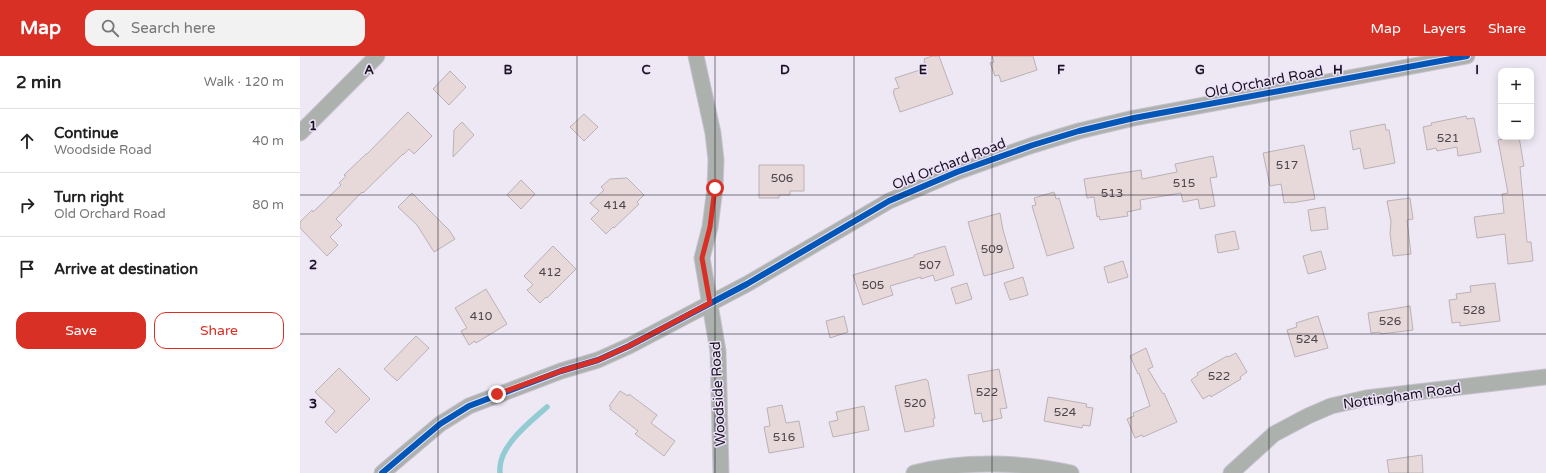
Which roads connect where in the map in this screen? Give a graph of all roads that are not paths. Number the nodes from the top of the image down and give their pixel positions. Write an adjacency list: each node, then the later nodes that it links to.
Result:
1 (377, 56): 4 (street)
2 (696, 56): 5 (street, Woodside Road)
3 (1467, 56): 5 (street, Old Orchard Road)
4 (300, 133)
5 (710, 303): 7 (street, Woodside Road); 8 (street, Old Orchard Road)
6 (1546, 377): 11 (street, Nottingham Road)
7 (722, 472)
8 (382, 473)
9 (914, 473): 10 (street)
10 (1071, 473)
11 (1231, 473)

